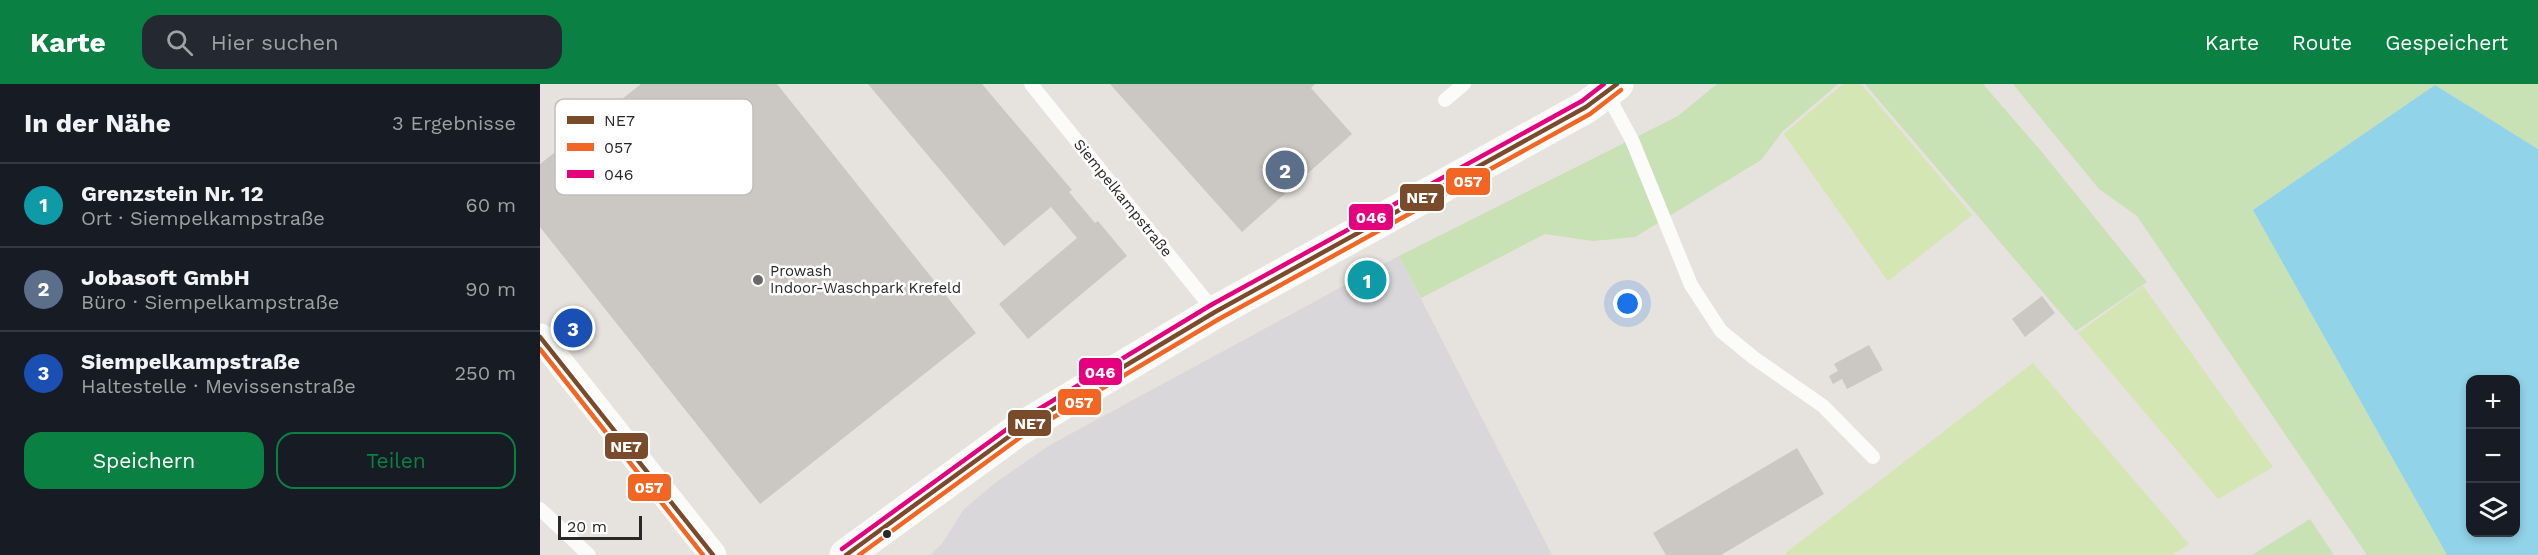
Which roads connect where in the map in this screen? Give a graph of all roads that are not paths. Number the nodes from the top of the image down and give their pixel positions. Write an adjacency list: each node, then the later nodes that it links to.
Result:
1 (1031, 84): 5 (lane, Siempelkampstraße)
2 (1464, 84): 4 (lane)
3 (1611, 88): 5 (street); 7 (lane)
4 (1445, 100)
5 (1215, 312): 11 (street)
6 (540, 337): 10 (street)
7 (1873, 457)
8 (540, 509): 9 (lane)
9 (589, 555)
10 (713, 555)
11 (846, 555)

